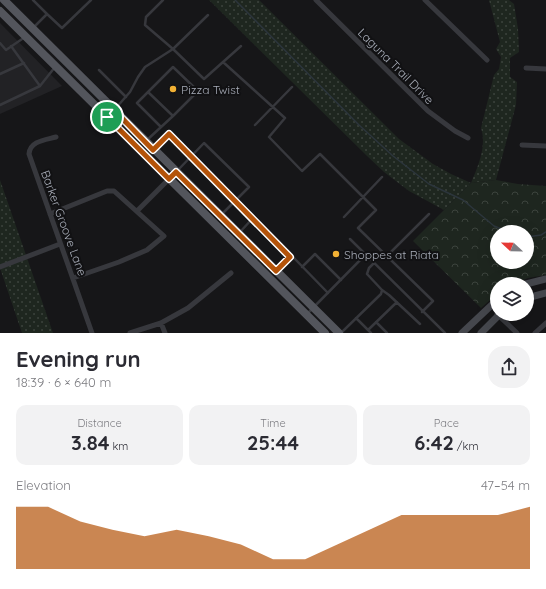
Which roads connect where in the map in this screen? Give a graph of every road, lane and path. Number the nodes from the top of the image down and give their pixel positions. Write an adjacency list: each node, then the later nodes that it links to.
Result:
1 (4, 0): 10 (main road)
2 (33, 0): 8 (lane)
3 (91, 0): 8 (lane)
4 (163, 0): 15 (lane)
5 (317, 0): 36 (street, Laguna Trail Drive)
6 (425, 0): 16 (street)
7 (0, 11): 11 (main road)
8 (47, 14): 10 (lane)
9 (208, 16): 15 (lane)
10 (32, 29): 11 (main road); 30 (main road)
11 (26, 37): 13 (lane); 19 (main road)
12 (0, 43): 13 (lane)
13 (11, 46): 18 (lane)
14 (240, 46): 17 (lane)
15 (173, 49): 17 (lane); 27 (lane)
16 (487, 60)
17 (223, 62): 29 (lane)
18 (24, 63): 23 (lane); 24 (lane)
19 (55, 66): 24 (lane); 32 (main road)
20 (526, 68): 21 (street)
21 (546, 69)
22 (99, 70): 27 (lane)
23 (0, 74)
24 (40, 86): 28 (lane)
25 (292, 87): 29 (lane)
26 (148, 92): 31 (lane); 31 (lane); 34 (lane)
27 (126, 97): 30 (lane)
28 (0, 105)
29 (273, 107): 33 (lane); 45 (lane)
30 (114, 110): 32 (main road); 37 (main road)
31 (173, 116): 34 (lane)
32 (107, 117): 44 (main road)
33 (256, 126)
34 (161, 127): 37 (lane)
35 (56, 137): 48 (street, Barker Groove Lane)
36 (468, 138)
37 (145, 142): 40 (main road)
38 (522, 145): 39 (street)
39 (546, 146)
40 (153, 150): 41 (lane); 42 (main road)
41 (191, 156): 42 (lane); 46 (lane); 46 (lane)
42 (176, 172): 44 (street); 50 (main road)
43 (382, 177): 45 (lane)
44 (169, 179): 47 (street); 54 (main road)
45 (363, 196): 51 (lane); 58 (lane)
46 (236, 200): 50 (lane); 52 (lane)
47 (137, 211): 48 (street); 65 (street)
48 (50, 214): 56 (street, Barker Groove Lane)
49 (429, 214): 58 (lane)
50 (220, 215): 53 (main road)
51 (344, 217)
52 (253, 218): 53 (lane); 59 (lane)
53 (238, 233): 54 (main road); 63 (main road)
54 (230, 239): 77 (main road)
55 (350, 239): 57 (lane)
56 (60, 244): 61 (street); 65 (street, Barker Groove Lane)
57 (366, 254): 60 (lane); 67 (lane)
58 (387, 256): 76 (lane)
59 (290, 257): 62 (lane); 63 (lane)
60 (374, 263): 69 (lane); 76 (lane)
61 (0, 267)
62 (302, 267): 67 (lane); 70 (lane)
63 (276, 271): 75 (main road)
64 (231, 273): 82 (street)
65 (73, 278): 86 (street, Barker Groove Lane)
66 (546, 279): 68 (street)
67 (341, 280): 70 (lane)
68 (534, 282)
69 (382, 290): 73 (lane); 78 (lane)
70 (328, 293): 75 (lane)
71 (546, 293): 72 (street)
72 (534, 296)
73 (397, 302): 81 (lane); 84 (lane)
74 (489, 306): 94 (street)
75 (313, 308): 77 (lane); 90 (main road)
76 (422, 312): 93 (lane)
77 (306, 315): 89 (main road)
78 (356, 318): 85 (lane); 90 (lane)
79 (492, 321): 95 (street)
80 (505, 321): 96 (street)
81 (376, 322): 85 (lane); 92 (lane)
82 (161, 323): 87 (street); 88 (street)
83 (546, 323): 97 (street)
84 (420, 324)
85 (368, 330): 91 (lane)
86 (92, 333)
87 (130, 333)
88 (165, 333)
89 (325, 333)
90 (340, 333)
91 (371, 333)
92 (387, 333)
93 (445, 333)
94 (462, 333)
95 (481, 333)
96 (517, 333)
97 (535, 333)

